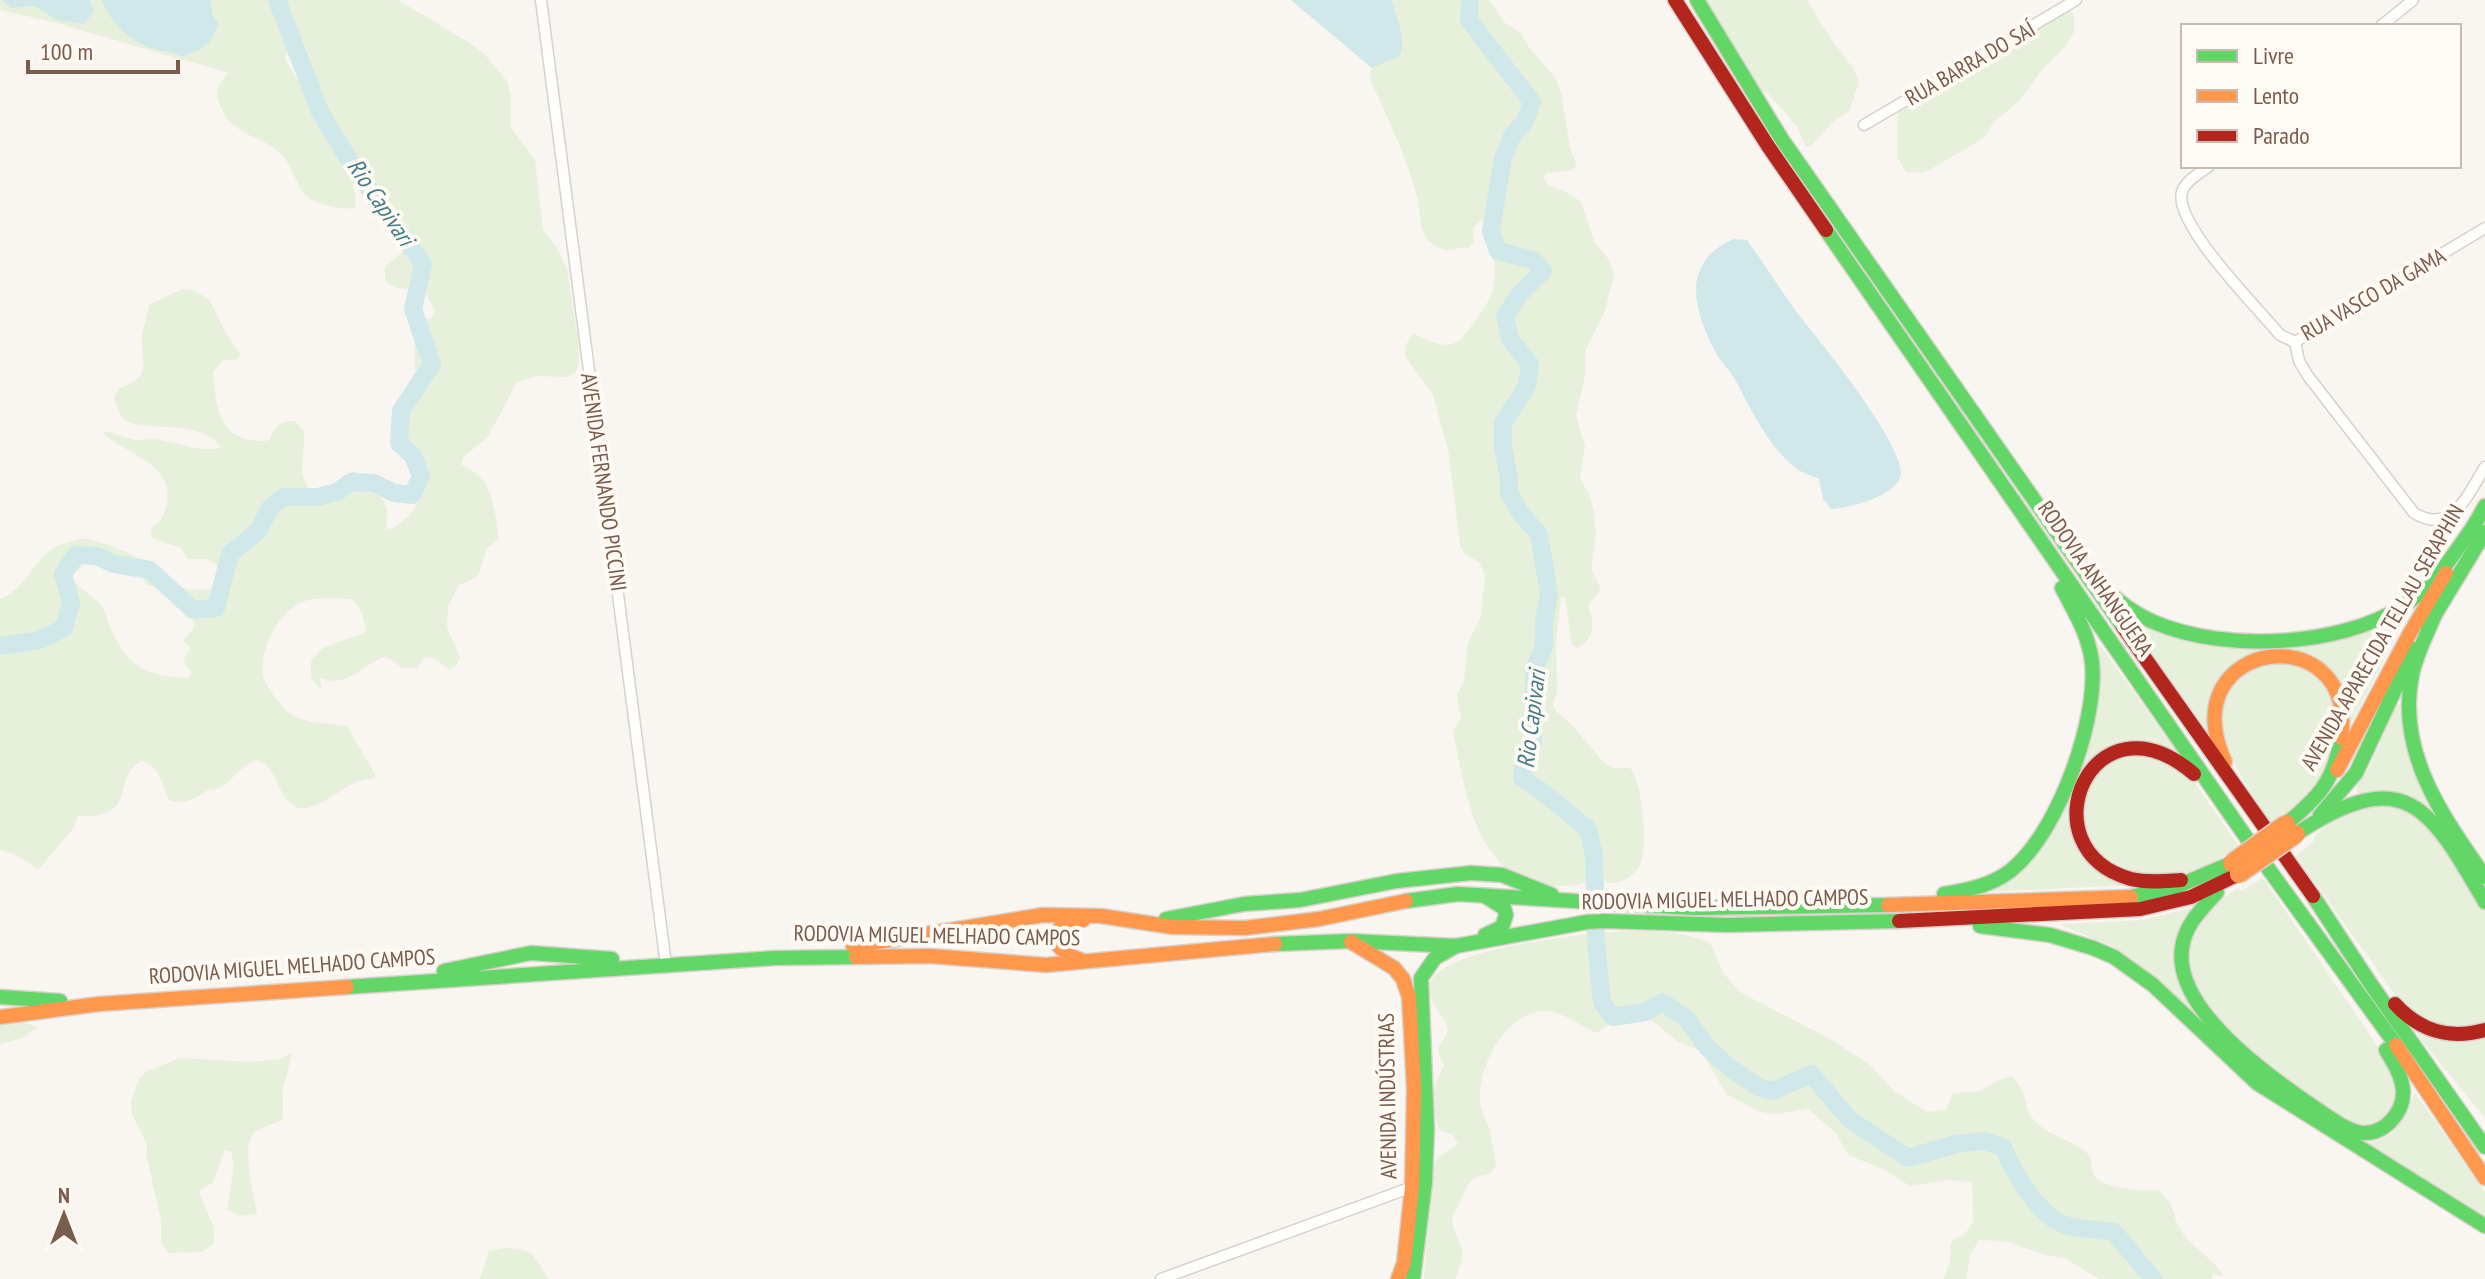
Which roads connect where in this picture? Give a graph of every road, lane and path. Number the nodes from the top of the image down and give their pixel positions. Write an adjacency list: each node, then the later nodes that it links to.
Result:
1 (541, 0): 36 (street, AVENIDA FERNANDO PICCINI)
2 (1675, 0): 13 (main road, RODOVIA ANHANGUERA)
3 (1697, 0): 13 (main road, RODOVIA ANHANGUERA)
4 (2076, 0): 7 (street, RUA BARRA DO SAÍ)
5 (2413, 0): 6 (street)
6 (2383, 24)
7 (1864, 125)
8 (2206, 168): 10 (street, RUA VASCO DA GAMA)
9 (2485, 228): 10 (street, RUA VASCO DA GAMA)
10 (2295, 342): 11 (street)
11 (2485, 467)
12 (2485, 506): 14 (main road, AVENIDA APARECIDA TELLAU SERAPHIN)
13 (2027, 507): 14 (main road); 17 (main road, RODOVIA ANHANGUERA); 18 (main road, RODOVIA ANHANGUERA); 27 (main road)
14 (2480, 528): 15 (main road, AVENIDA APARECIDA TELLAU SERAPHIN); 16 (main road, AVENIDA APARECIDA TELLAU SERAPHIN)
15 (2434, 617): 19 (main road, AVENIDA APARECIDA TELLAU SERAPHIN); 22 (main road)
16 (2326, 786): 17 (main road); 19 (main road, AVENIDA APARECIDA TELLAU SERAPHIN)
17 (2244, 800): 29 (main road, RODOVIA ANHANGUERA)
18 (2233, 818): 21 (main road); 33 (main road, RODOVIA ANHANGUERA)
19 (2297, 827): 20 (main road, bridge); 25 (main road)
20 (2232, 873): 21 (main road, RODOVIA MIGUEL MELHADO CAMPOS); 27 (main road, RODOVIA MIGUEL MELHADO CAMPOS); 33 (main road)
21 (2207, 876): 27 (main road, RODOVIA MIGUEL MELHADO CAMPOS)
22 (2485, 877)
23 (1482, 894): 24 (main road, RODOVIA MIGUEL MELHADO CAMPOS); 30 (main road, RODOVIA MIGUEL MELHADO CAMPOS); 32 (main road)
24 (1564, 899): 26 (main road, RODOVIA MIGUEL MELHADO CAMPOS); 30 (main road)
25 (2485, 902)
26 (1628, 912): 27 (main road, RODOVIA MIGUEL MELHADO CAMPOS); 32 (main road, RODOVIA MIGUEL MELHADO CAMPOS)
27 (1868, 913): 44 (main road)
28 (1101, 916): 30 (main road, RODOVIA MIGUEL MELHADO CAMPOS); 34 (main road, RODOVIA MIGUEL MELHADO CAMPOS); 35 (main road)
29 (2327, 916): 40 (main road); 41 (main road, RODOVIA ANHANGUERA)
30 (1140, 924)
31 (1350, 941): 32 (main road, RODOVIA MIGUEL MELHADO CAMPOS); 35 (main road, RODOVIA MIGUEL MELHADO CAMPOS); 43 (main road, AVENIDA INDÚSTRIAS)
32 (1456, 946): 43 (main road, AVENIDA INDÚSTRIAS)
33 (2330, 955): 42 (main road, RODOVIA ANHANGUERA)
34 (775, 958): 35 (main road, RODOVIA MIGUEL MELHADO CAMPOS); 36 (main road, RODOVIA MIGUEL MELHADO CAMPOS)
35 (1085, 961)
36 (666, 965): 38 (main road, RODOVIA MIGUEL MELHADO CAMPOS)
37 (0, 997): 38 (main road, RODOVIA MIGUEL MELHADO CAMPOS)
38 (99, 1004): 39 (main road, RODOVIA MIGUEL MELHADO CAMPOS)
39 (0, 1017)
40 (2485, 1030)
41 (2485, 1147)
42 (2485, 1178)
43 (1419, 1185): 45 (street); 46 (main road, AVENIDA INDÚSTRIAS); 47 (main road, AVENIDA INDÚSTRIAS)
44 (2485, 1226)
45 (1161, 1279)
46 (1398, 1279)
47 (1413, 1279)

